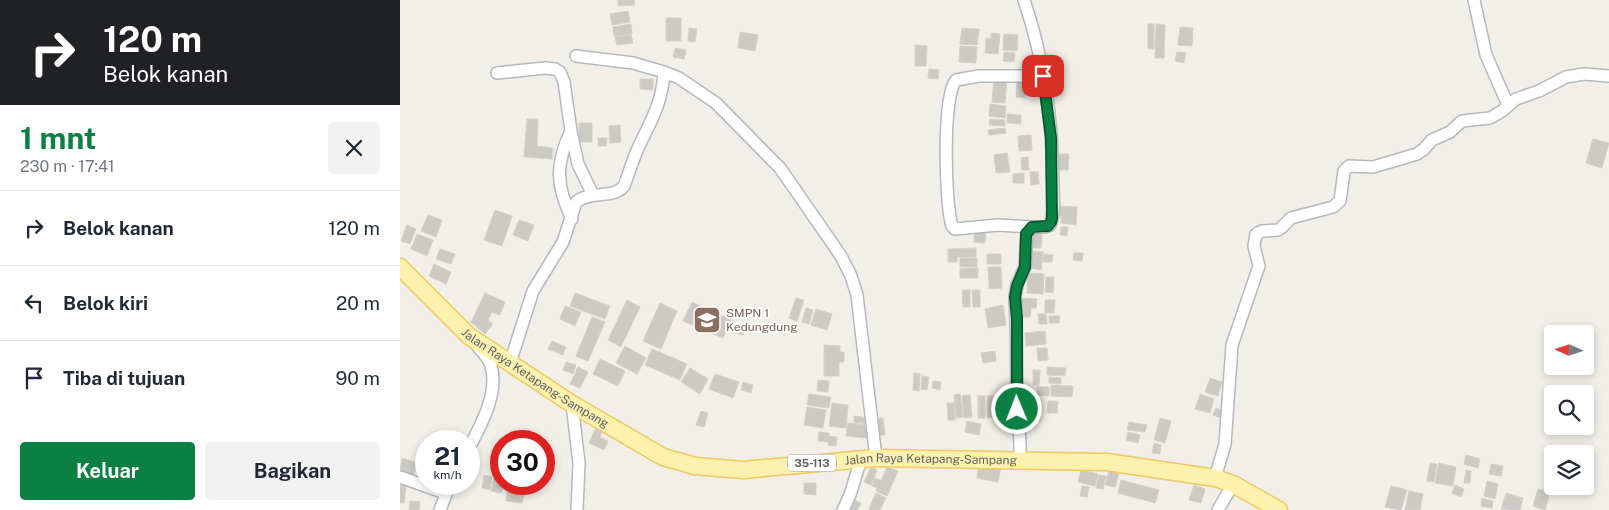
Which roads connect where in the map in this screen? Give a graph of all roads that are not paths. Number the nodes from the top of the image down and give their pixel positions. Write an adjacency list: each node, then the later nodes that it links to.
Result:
1 (1024, 0): 6 (street)
2 (1474, 0): 8 (street)
3 (576, 56): 4 (street)
4 (664, 72): 10 (street); 18 (street)
5 (497, 73): 9 (street)
6 (1043, 76): 12 (street); 12 (street)
7 (1609, 76): 8 (street)
8 (1508, 105): 21 (street)
9 (571, 131): 10 (street); 11 (street)
10 (593, 195): 11 (street)
11 (572, 219): 15 (street)
12 (1032, 227): 19 (street)
13 (400, 267): 14 (main road, Jalan Raya Ketapang-Sampang / 35-113)
14 (469, 336): 15 (main road, Jalan Raya Ketapang-Sampang / 35-113); 17 (street)
15 (510, 363): 16 (main road, Jalan Raya Ketapang-Sampang / 35-113)
16 (572, 404): 18 (main road, Jalan Raya Ketapang-Sampang / 35-113); 26 (street)
17 (477, 430)
18 (869, 459): 19 (main road, Jalan Raya Ketapang-Sampang / 35-113); 27 (street)
19 (1020, 460): 21 (main road, Jalan Raya Ketapang-Sampang / 35-113)
20 (400, 477): 22 (street)
21 (1215, 478): 23 (main road, Jalan Raya Ketapang-Sampang / 35-113)
22 (415, 481)
23 (1233, 484): 28 (street); 29 (main road, Jalan Raya Ketapang-Sampang / 35-113)
24 (445, 495): 25 (street)
25 (440, 510)
26 (576, 510)
27 (843, 510)
28 (1218, 510)
29 (1279, 510)

